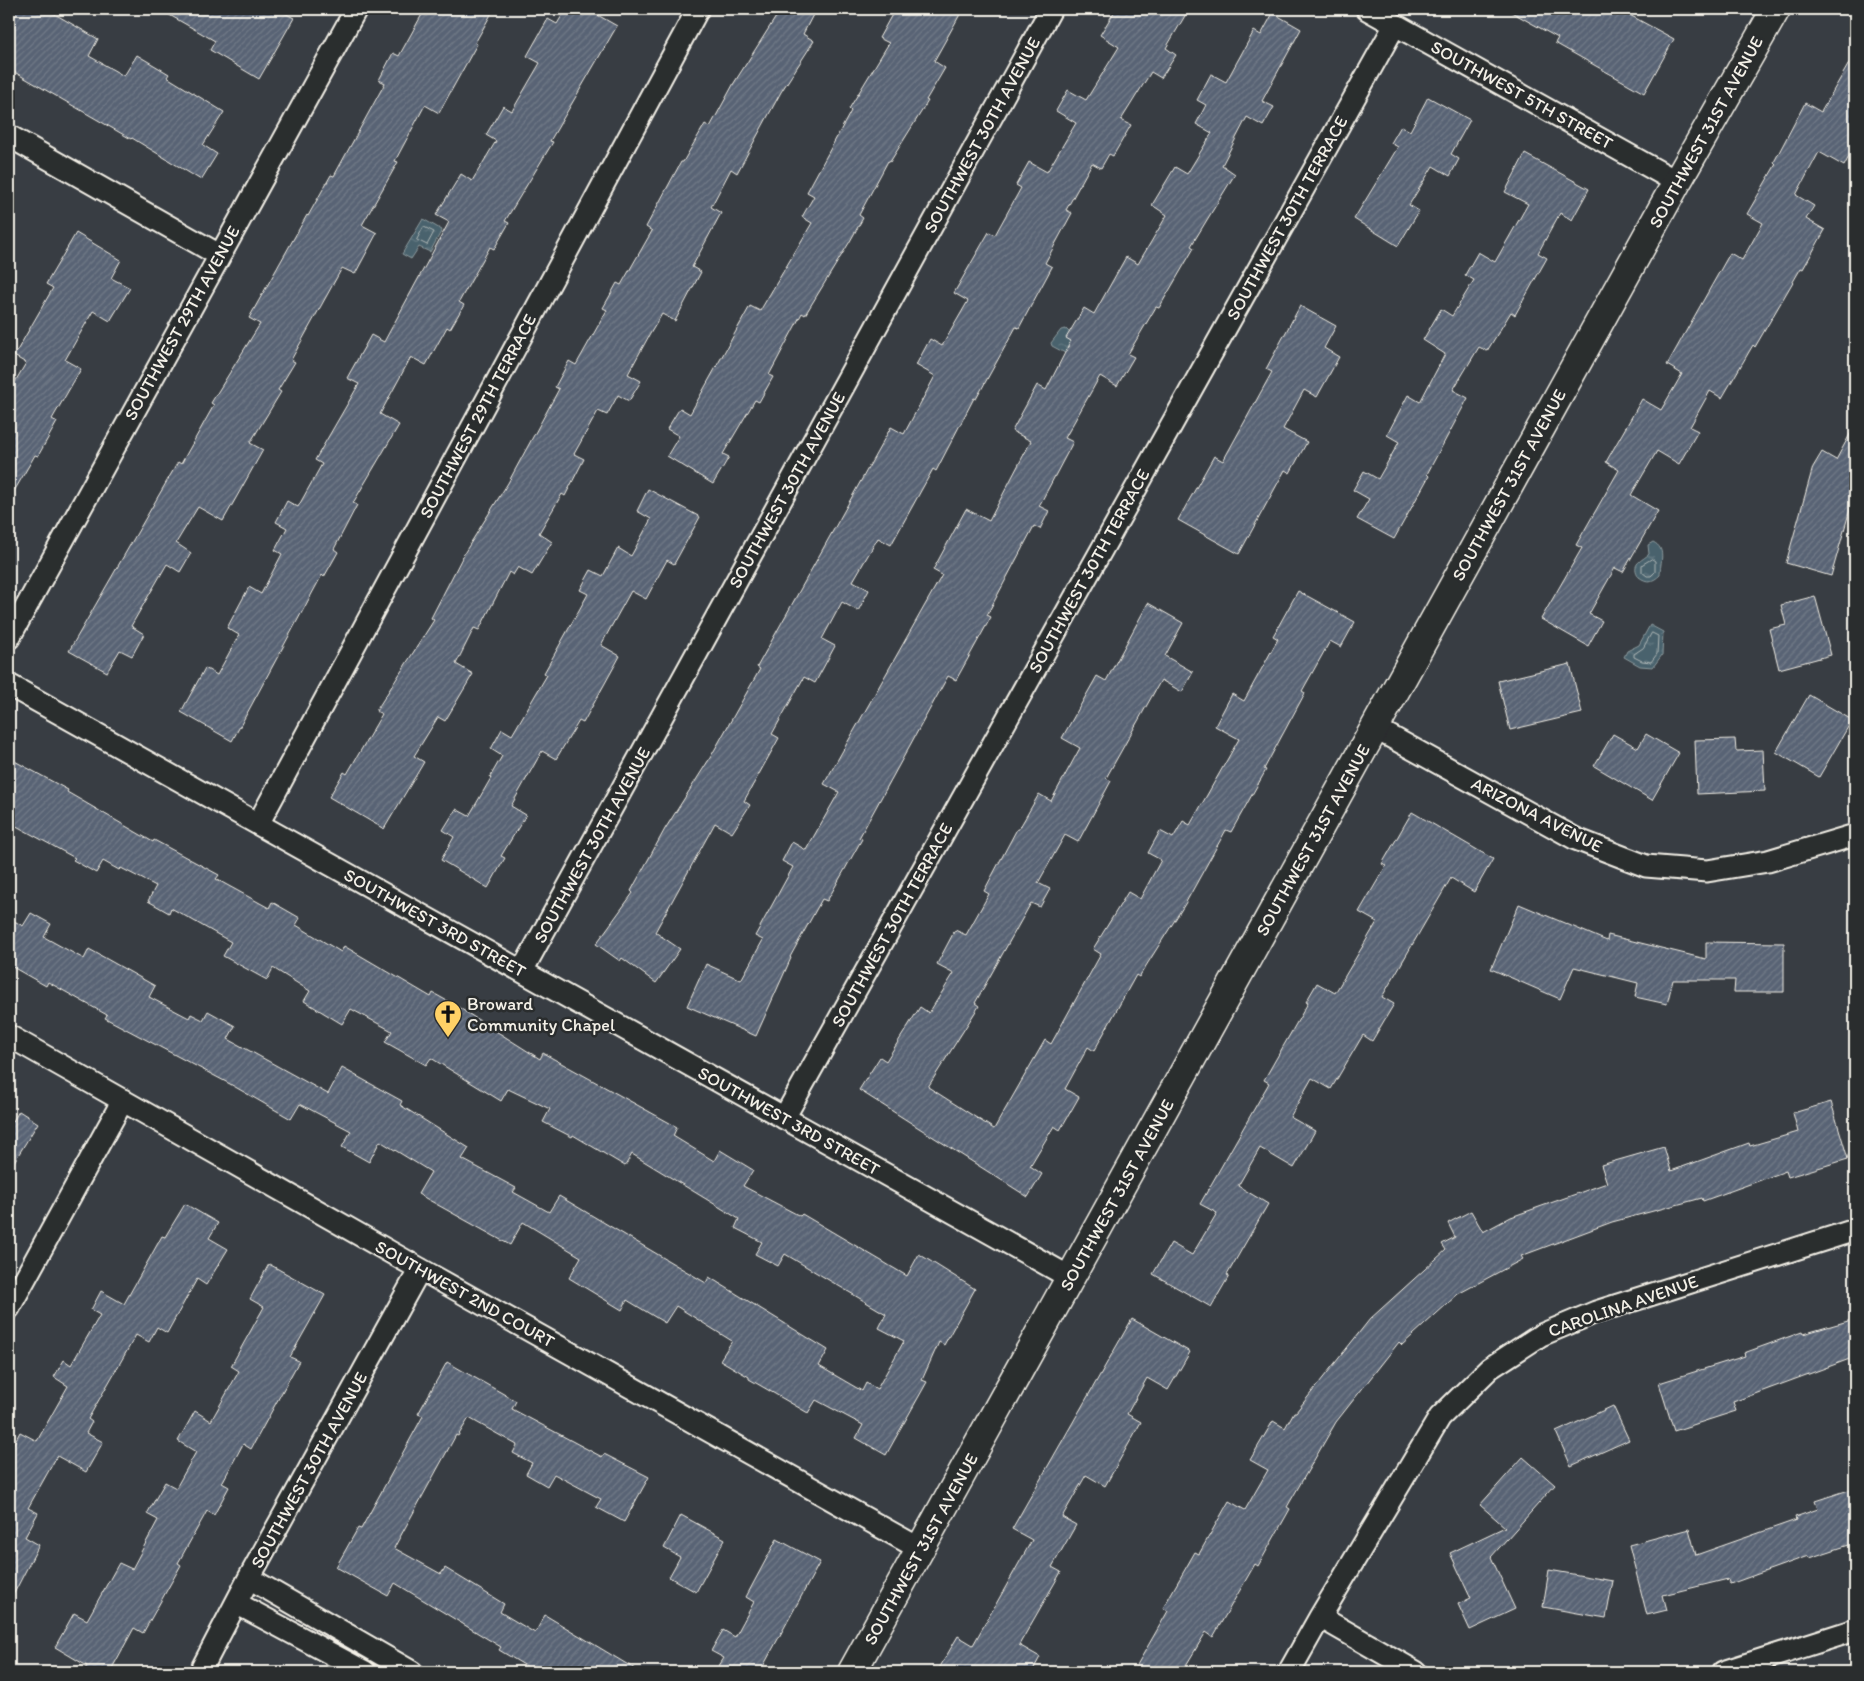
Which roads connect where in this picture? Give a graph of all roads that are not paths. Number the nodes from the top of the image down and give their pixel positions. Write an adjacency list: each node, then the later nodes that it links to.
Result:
1 (356, 9): 9 (street, SOUTHWEST 29TH AVENUE)
2 (698, 9): 13 (street, SOUTHWEST 29TH TERRACE)
3 (1051, 9): 15 (street, SOUTHWEST 30TH AVENUE)
4 (1367, 9): 6 (street, SOUTHWEST 5TH STREET)
5 (1776, 9): 8 (main road, SOUTHWEST 31ST AVENUE)
6 (1395, 25): 8 (street, SOUTHWEST 5TH STREET); 18 (street, SOUTHWEST 30TH TERRACE)
7 (9, 136): 9 (street)
8 (1677, 182): 12 (main road, SOUTHWEST 31ST AVENUE)
9 (219, 255): 10 (street, SOUTHWEST 29TH AVENUE)
10 (9, 638)
11 (9, 685): 13 (street, SOUTHWEST 3RD STREET)
12 (1375, 728): 14 (street, ARIZONA AVENUE); 21 (main road, SOUTHWEST 31ST AVENUE)
13 (258, 824): 15 (street, SOUTHWEST 3RD STREET)
14 (1855, 835)
15 (522, 972): 18 (street, SOUTHWEST 3RD STREET)
16 (9, 1036): 17 (street, SOUTHWEST 2ND COURT)
17 (123, 1100): 20 (street, SOUTHWEST 2ND COURT); 22 (street)
18 (784, 1118): 21 (street, SOUTHWEST 3RD STREET)
19 (1855, 1230): 26 (street, CAROLINA AVENUE)
20 (420, 1269): 23 (street, SOUTHWEST 2ND COURT); 24 (street, SOUTHWEST 30TH AVENUE)
21 (1071, 1278): 23 (main road, SOUTHWEST 31ST AVENUE)
22 (9, 1308)
23 (922, 1550): 31 (main road, SOUTHWEST 31ST AVENUE)
24 (249, 1578): 25 (street, SOUTHWEST 30TH AVENUE); 30 (street)
25 (236, 1604): 28 (street, SOUTHWEST 30TH AVENUE); 29 (street)
26 (1320, 1618): 32 (street, CAROLINA AVENUE); 33 (street)
27 (1855, 1630): 34 (street)
28 (200, 1672)
29 (365, 1672)
30 (412, 1672)
31 (852, 1672)
32 (1289, 1672)
33 (1416, 1672)
34 (1723, 1672)

